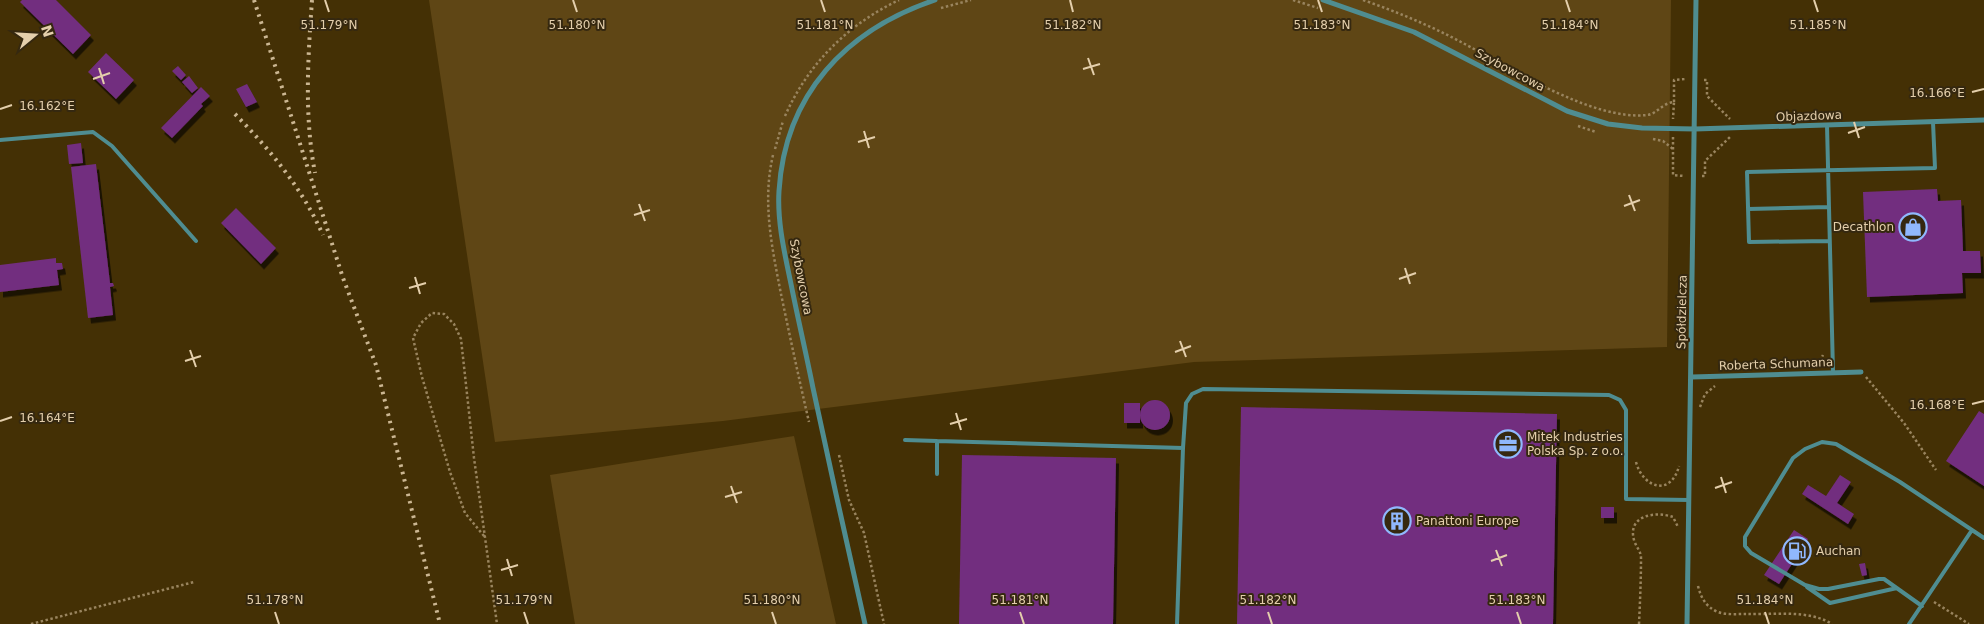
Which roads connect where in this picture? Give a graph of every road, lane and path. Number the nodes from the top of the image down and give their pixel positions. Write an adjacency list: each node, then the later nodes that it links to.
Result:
1 (899, 0): 31 (path)
2 (936, 0): 53 (street, Szybowcowa)
3 (971, 0): 7 (path)
4 (1324, 0): 13 (street, Szybowcowa)
5 (1363, 0): 13 (path)
6 (1696, 0): 14 (street, Spółdzielcza)
7 (934, 10)
8 (1686, 79): 9 (path)
9 (1686, 87)
10 (1984, 120): 11 (street, Objazdowa)
11 (1933, 122): 12 (street, Objazdowa); 18 (lane)
12 (1827, 125): 14 (street, Objazdowa); 18 (lane)
13 (1673, 128): 14 (street, Szybowcowa); 17 (path)
14 (1695, 129): 19 (street, Spółdzielcza)
15 (0, 140): 23 (lane)
16 (1705, 161): 19 (path)
17 (1684, 170)
18 (1828, 170): 20 (lane); 21 (lane)
19 (1694, 176): 28 (street, Spółdzielcza)
20 (1828, 207): 21 (lane); 22 (lane)
21 (1748, 209): 22 (lane)
22 (1829, 240): 24 (lane)
23 (196, 241)
24 (1833, 348): 25 (path); 26 (lane)
25 (1807, 364)
26 (1833, 372): 27 (street, Roberta Schumana); 28 (street, Roberta Schumana)
27 (1861, 372): 38 (path)
28 (1692, 377): 40 (street, Spółdzielcza)
29 (1722, 386): 30 (path)
30 (1700, 407)
31 (811, 431)
32 (905, 440): 33 (lane)
33 (938, 441): 34 (lane); 39 (lane)
34 (1183, 448): 40 (lane); 55 (lane)
35 (838, 452): 54 (path)
36 (1635, 458): 37 (path)
37 (1680, 459)
38 (1936, 470)
39 (937, 474)
40 (1689, 500): 45 (street, Spółdzielcza)
41 (1972, 530): 44 (lane); 47 (lane); 49 (lane)
42 (1679, 533): 56 (path)
43 (484, 536): 43 (path); 52 (path)
44 (1984, 538)
45 (1689, 573): 57 (street, Spółdzielcza); 58 (path)
46 (194, 582): 51 (path)
47 (1805, 586): 48 (lane); 48 (lane)
48 (1897, 588): 49 (lane)
49 (1922, 606): 59 (lane)
50 (1928, 609): 60 (path)
51 (31, 624)
52 (497, 624)
53 (864, 624)
54 (884, 624)
55 (1178, 624)
56 (1640, 624)
57 (1688, 624)
58 (1832, 624)
59 (1909, 624)
60 (1969, 624)

